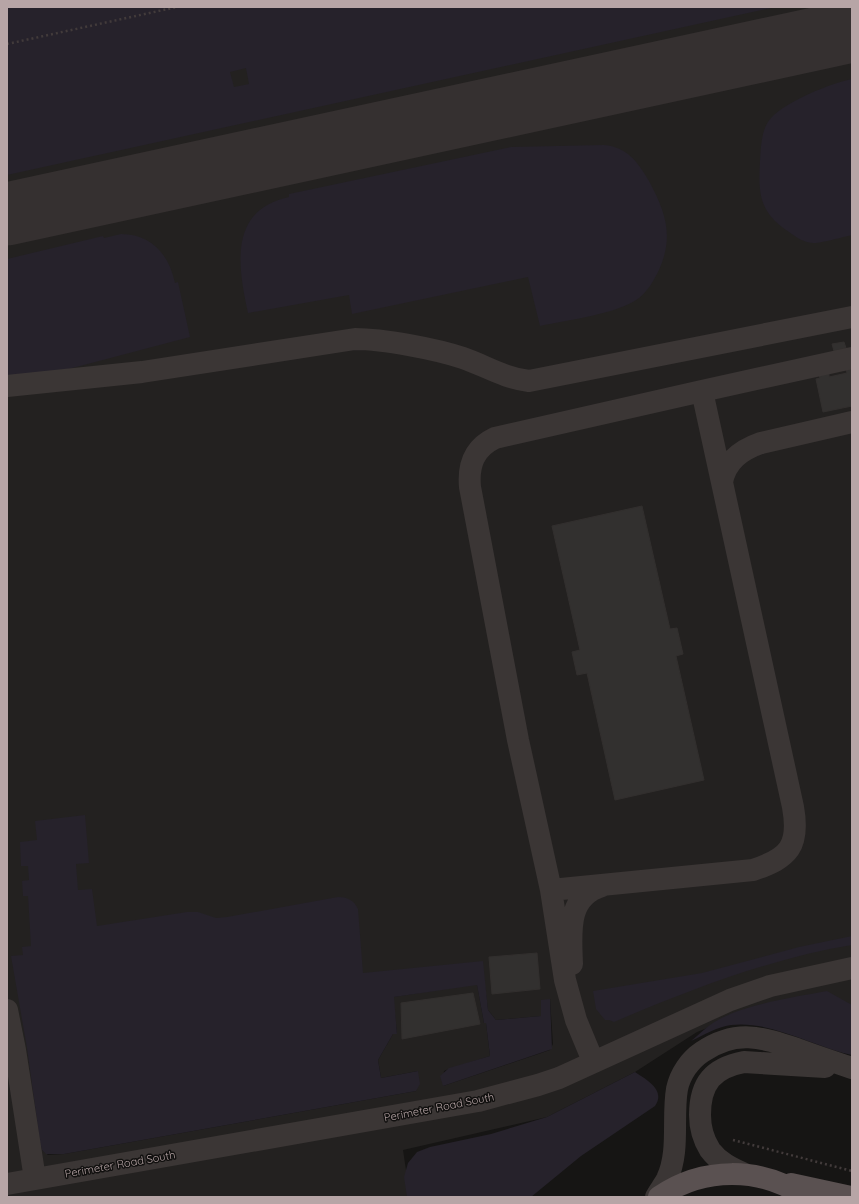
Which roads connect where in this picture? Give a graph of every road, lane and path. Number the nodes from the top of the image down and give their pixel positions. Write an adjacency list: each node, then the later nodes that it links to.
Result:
1 (177, 7): 2 (path)
2 (7, 44)
3 (852, 317): 5 (street)
4 (852, 358): 6 (street)
5 (7, 386)
6 (702, 391): 8 (street); 10 (street)
7 (852, 422): 8 (street)
8 (722, 482): 9 (street)
9 (606, 885): 10 (street); 13 (street)
10 (551, 890): 13 (street)
11 (852, 968): 14 (street, Perimeter Road South)
12 (7, 1010): 19 (street)
13 (574, 1013): 14 (street)
14 (593, 1062): 19 (street, Perimeter Road South)
15 (852, 1069): 18 (street); 22 (street)
16 (729, 1138): 17 (path)
17 (852, 1171)
18 (745, 1174): 20 (main road); 23 (main road)
19 (35, 1179): 21 (street, Perimeter Road South)
20 (766, 1179): 24 (main road); 25 (main road)
21 (7, 1184)
22 (656, 1197)
23 (659, 1197)
24 (805, 1197)
25 (851, 1197)

